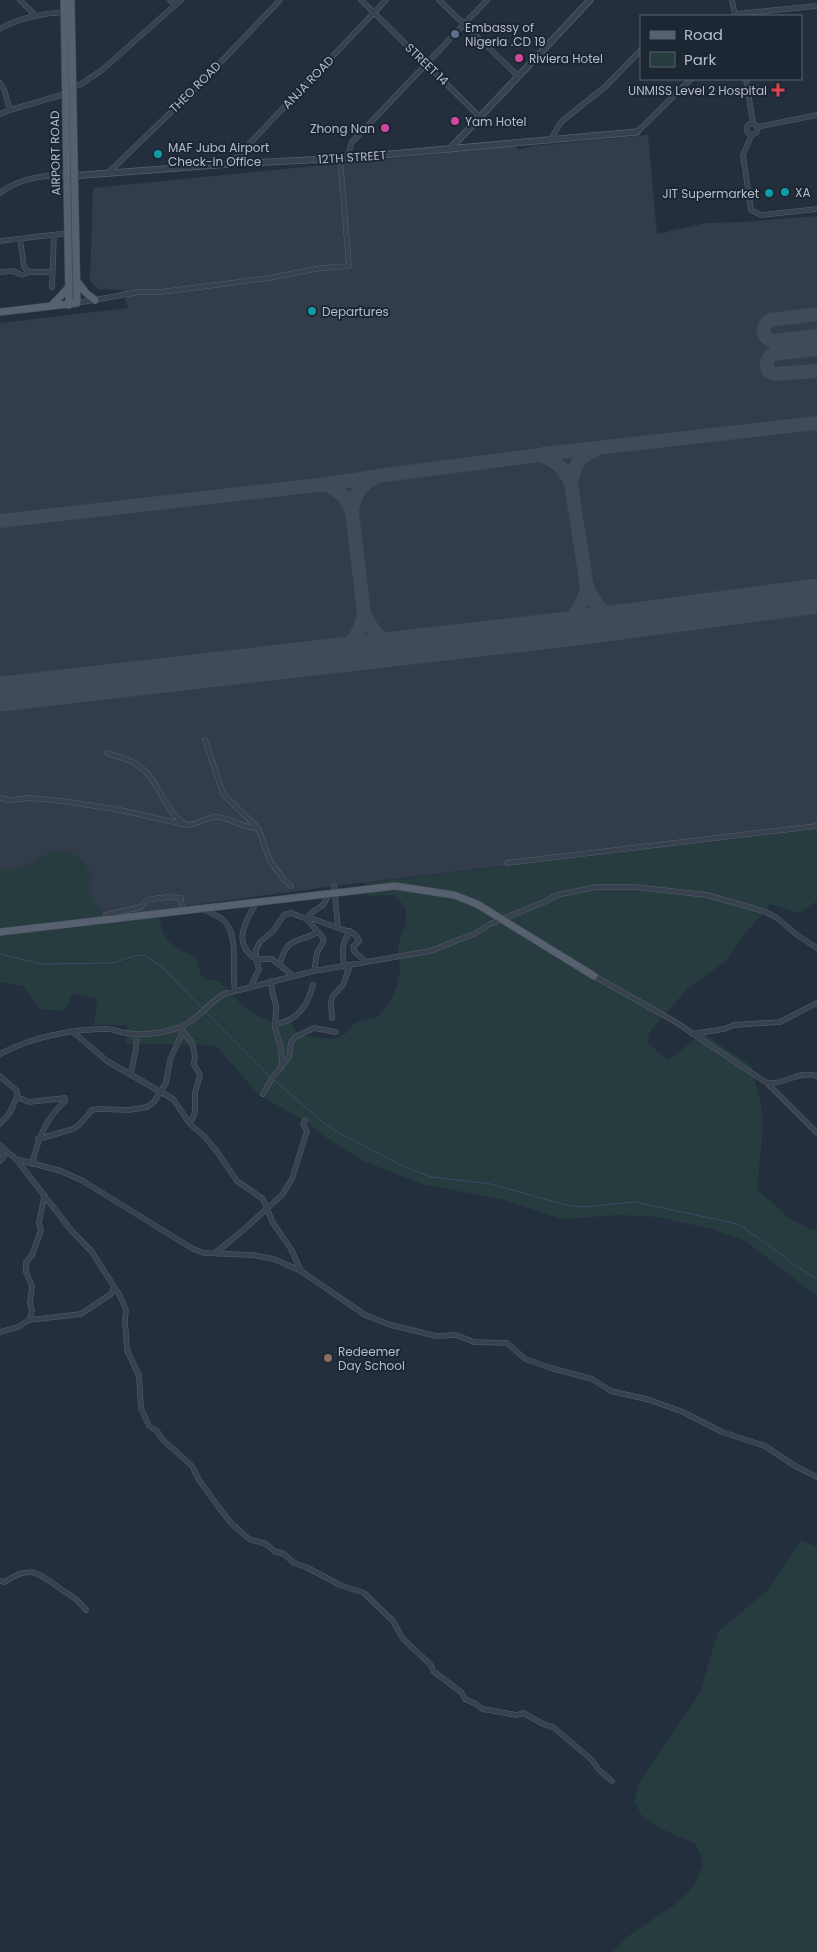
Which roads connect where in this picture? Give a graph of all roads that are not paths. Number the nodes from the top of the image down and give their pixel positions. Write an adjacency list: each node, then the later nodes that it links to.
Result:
1 (20, 0): 18 (street)
2 (64, 0): 15 (main road, AIRPORT ROAD)
3 (71, 0): 28 (main road, AIRPORT ROAD)
4 (170, 0): 13 (street)
5 (181, 0): 13 (street)
6 (280, 0): 43 (street, THEO ROAD)
7 (360, 0): 16 (street, STREET 14)
8 (386, 0): 16 (street, ANJA ROAD)
9 (439, 0): 19 (street)
10 (487, 0): 19 (street)
11 (732, 0): 17 (street)
12 (587, 1): 23 (street)
13 (175, 5): 28 (street)
14 (817, 6): 17 (street)
15 (65, 12): 18 (street); 30 (main road, AIRPORT ROAD)
16 (374, 12): 22 (street, STREET 14); 42 (street, ANJA ROAD)
17 (735, 15)
18 (36, 16): 20 (street)
19 (465, 24): 22 (street); 23 (street)
20 (0, 29)
21 (640, 51): 38 (street)
22 (427, 64): 34 (street, STREET 14); 41 (street)
23 (518, 76): 34 (street)
24 (683, 80): 29 (street)
25 (690, 80): 29 (street)
26 (746, 80): 35 (street)
27 (0, 83): 31 (street)
28 (72, 84): 44 (main road, AIRPORT ROAD)
29 (686, 84): 36 (street)
30 (65, 94): 31 (street); 44 (main road, AIRPORT ROAD)
31 (10, 110): 32 (street)
32 (0, 114)
33 (817, 115): 35 (street)
34 (480, 117): 39 (street)
35 (755, 125): 37 (street); 37 (street)
36 (637, 132): 38 (street, 12TH STREET)
37 (752, 134): 46 (street)
38 (551, 139): 39 (street, 12TH STREET)
39 (450, 149): 41 (street, 12TH STREET)
40 (340, 158): 41 (street, 12TH STREET); 42 (street, 12TH STREET); 57 (street)
41 (347, 158)
42 (230, 164): 43 (street, 12TH STREET)
43 (108, 172): 44 (street, 12TH STREET)
44 (70, 176): 45 (street); 47 (main road, AIRPORT ROAD); 54 (main road, AIRPORT ROAD)
45 (0, 192)
46 (817, 209)
47 (68, 233): 48 (street); 56 (main road, AIRPORT ROAD)
48 (54, 235): 49 (street); 53 (street)
49 (20, 239): 50 (street); 52 (street)
50 (0, 241)
51 (0, 272): 52 (street)
52 (29, 272): 53 (street)
53 (52, 272): 55 (street)
54 (76, 279): 57 (main road); 58 (main road, AIRPORT ROAD)
55 (52, 287)
56 (69, 287): 59 (main road, AIRPORT ROAD); 60 (main road)
57 (95, 300): 58 (street)
58 (77, 303): 59 (main road)
59 (68, 305): 60 (main road)
60 (51, 306): 61 (main road)
61 (0, 312)
62 (206, 740): 67 (street)
63 (107, 754): 65 (street)
64 (0, 798): 65 (street)
65 (187, 825): 67 (street)
66 (817, 826): 68 (street)
67 (258, 828): 69 (street)
68 (507, 863)
69 (291, 886)
70 (334, 886): 71 (street)
71 (331, 895): 72 (main road); 76 (street); 77 (main road); 78 (street)
72 (256, 903): 74 (main road); 83 (street)
73 (182, 907): 75 (street)
74 (200, 909): 80 (main road); 93 (street)
75 (106, 915)
76 (308, 918): 78 (street); 81 (street); 83 (street)
77 (502, 918): 82 (street); 84 (street); 89 (main road)
78 (338, 928): 79 (street)
79 (350, 931): 84 (street); 86 (street)
80 (0, 932)
81 (318, 932): 85 (street); 87 (street)
82 (817, 948)
83 (256, 959): 85 (street); 92 (street)
84 (366, 962): 86 (street)
85 (280, 965): 88 (street)
86 (348, 966): 87 (street); 95 (street)
87 (314, 971): 88 (street)
88 (292, 975): 90 (street)
89 (594, 976): 101 (street)
90 (271, 981): 92 (street); 96 (street)
91 (313, 985): 96 (street)
92 (251, 986): 93 (street)
93 (235, 991): 97 (street)
94 (817, 1003): 101 (street)
95 (332, 1018)
96 (276, 1024): 103 (street)
97 (182, 1029): 100 (street); 108 (street); 113 (street)
98 (73, 1032): 100 (street); 102 (street); 104 (street)
99 (336, 1032): 103 (street)
100 (137, 1034): 104 (street)
101 (692, 1034): 107 (street)
102 (0, 1054)
103 (282, 1066): 109 (street)
104 (131, 1074): 108 (street)
105 (0, 1076): 110 (street)
106 (817, 1076): 107 (street)
107 (766, 1082): 114 (street)
108 (161, 1091): 113 (street); 115 (street)
109 (263, 1094)
110 (17, 1097): 112 (street); 115 (street)
111 (305, 1120): 122 (street)
112 (0, 1124)
113 (190, 1124): 122 (street)
114 (817, 1132)
115 (38, 1139): 120 (street)
116 (0, 1144): 118 (street)
117 (0, 1150): 119 (street)
118 (16, 1159): 120 (street); 121 (street)
119 (0, 1161)
120 (32, 1164): 123 (street)
121 (44, 1197): 125 (street); 126 (street)
122 (266, 1210): 123 (street); 124 (street)
123 (212, 1253): 124 (street)
124 (301, 1271): 128 (street)
125 (114, 1288): 126 (street); 131 (street)
126 (28, 1320): 127 (street)
127 (0, 1332)
128 (817, 1477)
129 (0, 1581): 130 (street)
130 (86, 1610)
131 (612, 1781)

